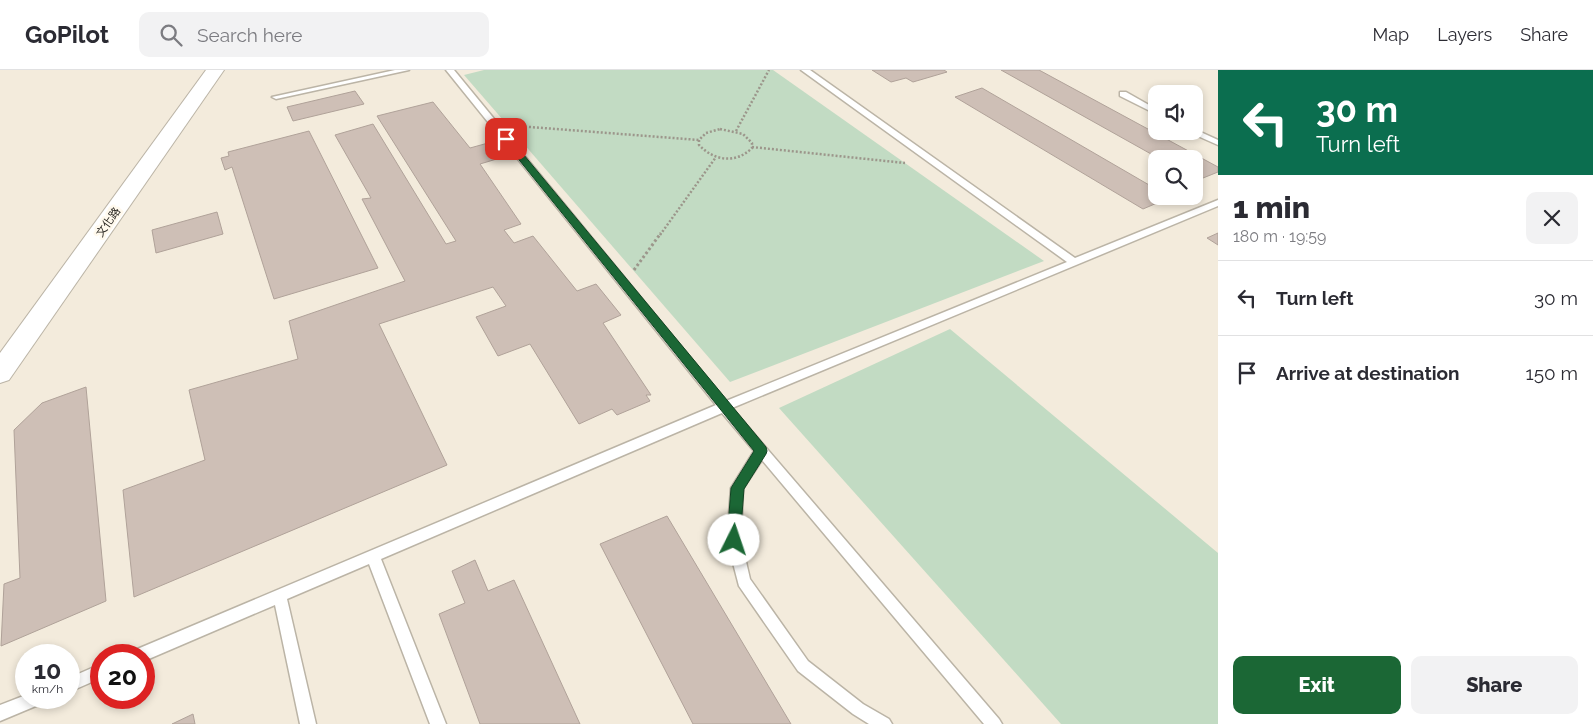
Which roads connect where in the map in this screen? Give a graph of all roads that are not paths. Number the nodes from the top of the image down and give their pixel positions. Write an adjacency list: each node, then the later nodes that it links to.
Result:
1 (215, 70): 12 (main road, 文化路)
2 (405, 70): 6 (lane)
3 (451, 70): 13 (lane)
4 (805, 70): 11 (lane)
5 (1122, 94): 7 (lane)
6 (276, 97)
7 (1148, 108)
8 (1203, 136): 9 (lane)
9 (1218, 143)
10 (1218, 203): 11 (lane)
11 (1074, 262): 13 (lane)
12 (0, 373)
13 (724, 407): 14 (lane); 15 (lane)
14 (761, 451): 22 (lane); 23 (lane)
15 (373, 556): 16 (lane); 21 (lane)
16 (280, 597): 17 (lane); 20 (lane)
17 (155, 649)
18 (15, 707): 19 (lane)
19 (0, 713)
20 (308, 724)
21 (438, 724)
22 (884, 724)
23 (994, 724)

